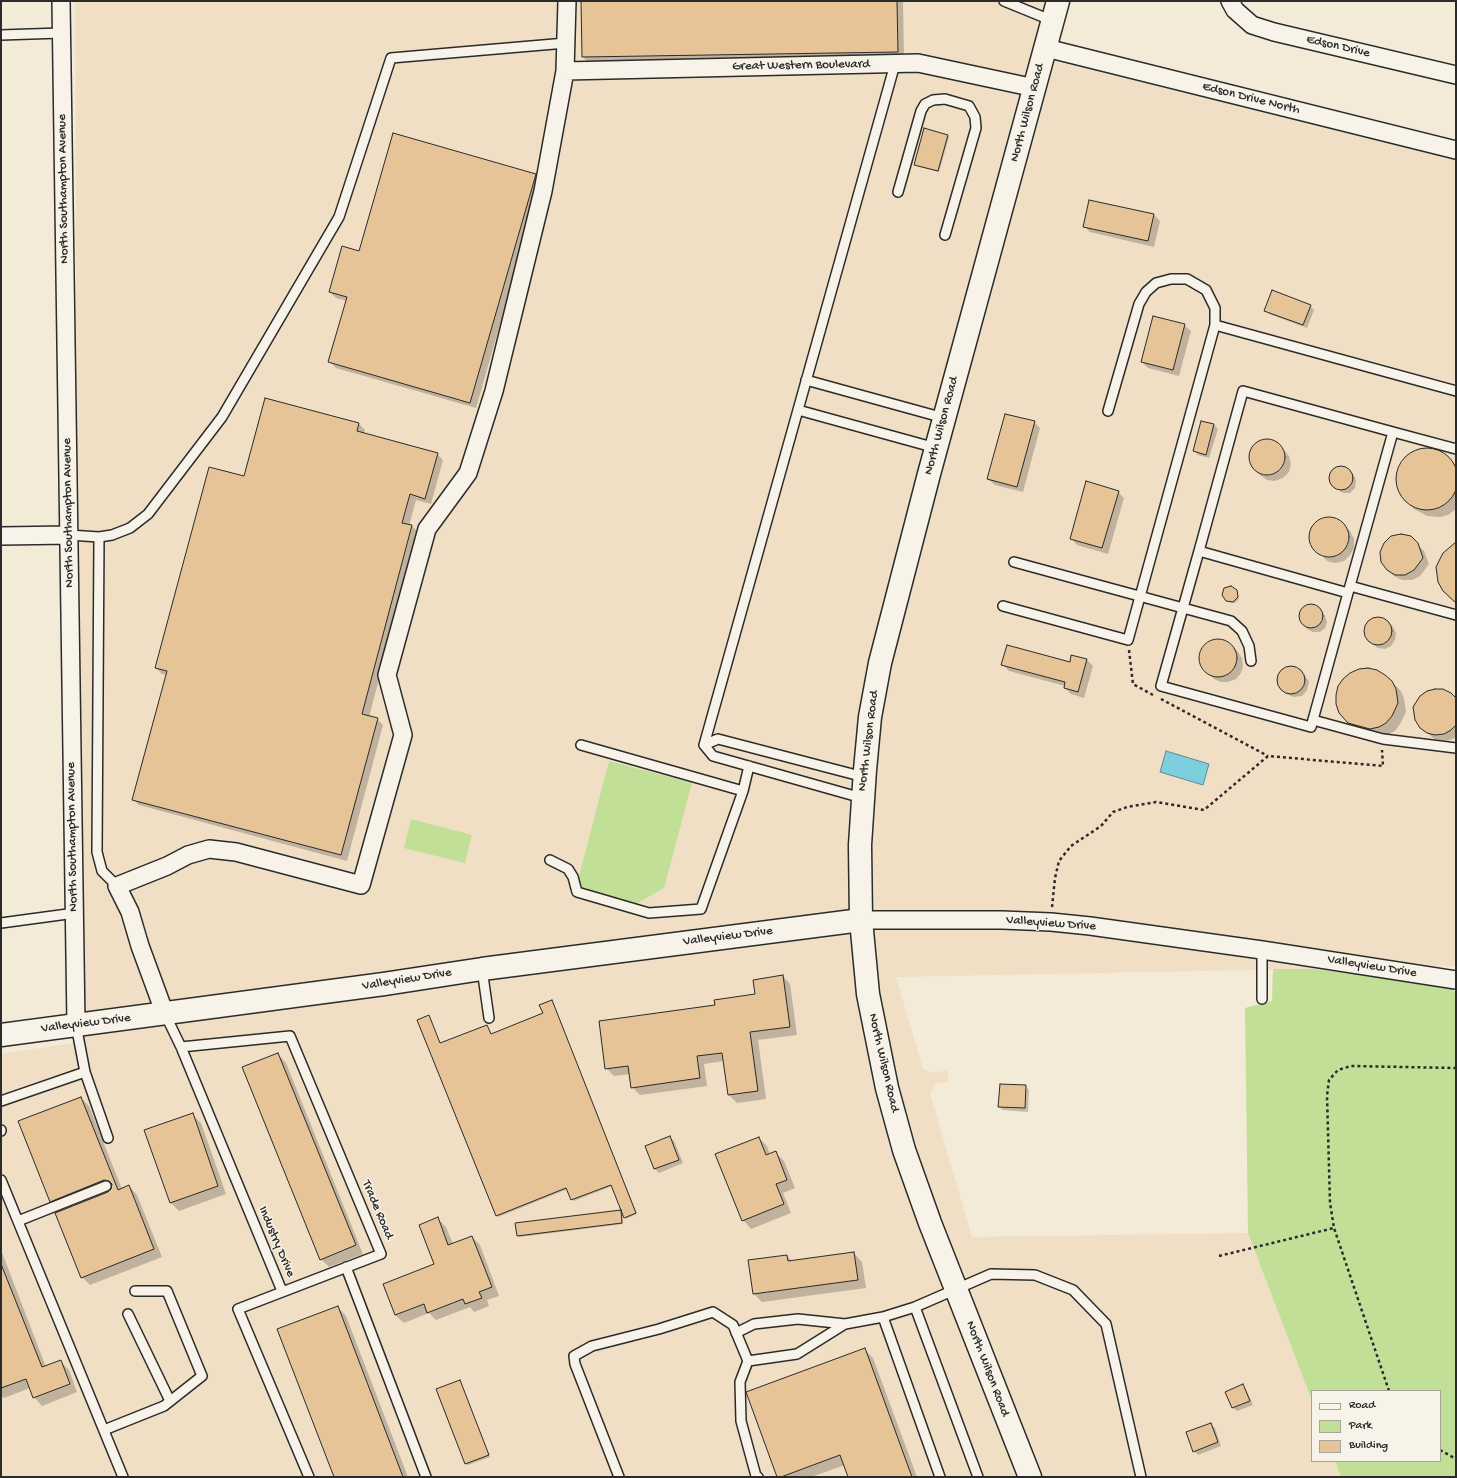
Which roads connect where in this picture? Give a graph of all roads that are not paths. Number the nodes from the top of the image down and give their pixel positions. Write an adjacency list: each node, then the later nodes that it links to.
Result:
1 (61, 1): 6 (street, North Southampton Avenue)
2 (567, 1): 8 (street)
3 (1004, 1): 5 (lane)
4 (1230, 1): 12 (street, Edson Drive)
5 (1056, 11): 9 (main road, North Wilson Road)
6 (61, 32): 7 (lane); 26 (street, North Southampton Avenue)
7 (1, 35)
8 (566, 43): 11 (street); 28 (lane)
9 (1046, 48): 13 (main road, North Wilson Road); 14 (street, Edson Drive North)
10 (895, 64): 11 (street, Great Western Boulevard); 13 (street, Great Western Boulevard); 18 (lane)
11 (565, 70): 46 (street)
12 (1456, 75)
13 (1035, 88): 22 (main road, North Wilson Road)
14 (1456, 150)
15 (898, 192): 16 (lane)
16 (946, 236)
17 (1215, 325): 19 (lane); 21 (lane); 32 (lane)
18 (806, 380): 20 (lane); 22 (lane)
19 (1456, 391)
20 (798, 410): 24 (lane); 39 (lane)
21 (1108, 411)
22 (944, 418): 24 (main road, North Wilson Road)
23 (1392, 432): 25 (lane); 29 (lane); 31 (lane)
24 (936, 448): 42 (main road, North Wilson Road)
25 (1456, 449)
26 (69, 535): 27 (street); 28 (lane); 47 (street, North Southampton Avenue)
27 (1, 536)
28 (99, 537): 46 (lane)
29 (1199, 551): 31 (lane); 34 (lane)
30 (1014, 562): 32 (lane)
31 (1349, 589): 35 (lane); 37 (lane)
32 (1140, 596): 33 (lane); 34 (lane)
33 (1003, 606)
34 (1183, 608): 36 (lane); 37 (lane)
35 (1456, 615)
36 (1251, 661)
37 (1313, 720): 40 (lane)
38 (581, 745): 43 (lane)
39 (704, 745): 41 (lane); 42 (lane)
40 (1456, 748)
41 (749, 766): 43 (lane); 44 (lane)
42 (864, 777): 44 (main road, North Wilson Road)
43 (743, 790): 45 (lane)
44 (862, 798): 48 (main road, North Wilson Road)
45 (550, 860)
46 (117, 886): 54 (street)
47 (74, 913): 49 (lane); 56 (street, North Southampton Avenue)
48 (861, 920): 50 (street, Valleyview Drive); 51 (main road, Valleyview Drive); 66 (main road, North Wilson Road)
49 (1, 923)
50 (1262, 950): 52 (street, Valleyview Drive); 53 (lane)
51 (482, 969): 54 (main road, Valleyview Drive); 55 (lane)
52 (1456, 980)
53 (1262, 999)
54 (165, 1014): 56 (main road, Valleyview Drive); 58 (lane, Industry Drive)
55 (489, 1018)
56 (76, 1024): 57 (main road, Valleyview Drive); 59 (lane)
57 (1, 1034)
58 (181, 1047): 65 (lane, Trade Road); 68 (lane, Industry Drive)
59 (85, 1072): 60 (lane); 61 (lane)
60 (1, 1101)
61 (108, 1138)
62 (1, 1180): 64 (lane)
63 (106, 1186): 64 (lane)
64 (18, 1221): 76 (lane)
65 (346, 1267): 68 (lane); 79 (lane)
66 (956, 1288): 69 (lane); 84 (main road, North Wilson Road); 85 (lane)
67 (135, 1291): 75 (lane)
68 (282, 1291): 78 (lane, Industry Drive)
69 (915, 1307): 71 (lane); 83 (lane)
70 (128, 1314): 75 (lane)
71 (883, 1317): 72 (lane); 82 (lane)
72 (846, 1324): 73 (lane); 74 (lane)
73 (736, 1333): 74 (lane); 80 (lane)
74 (748, 1361): 81 (lane)
75 (170, 1401): 76 (lane)
76 (104, 1430): 77 (lane)
77 (124, 1477)
78 (308, 1477)
79 (426, 1477)
80 (619, 1477)
81 (758, 1477)
82 (940, 1477)
83 (978, 1477)
84 (1030, 1477)
85 (1141, 1477)

